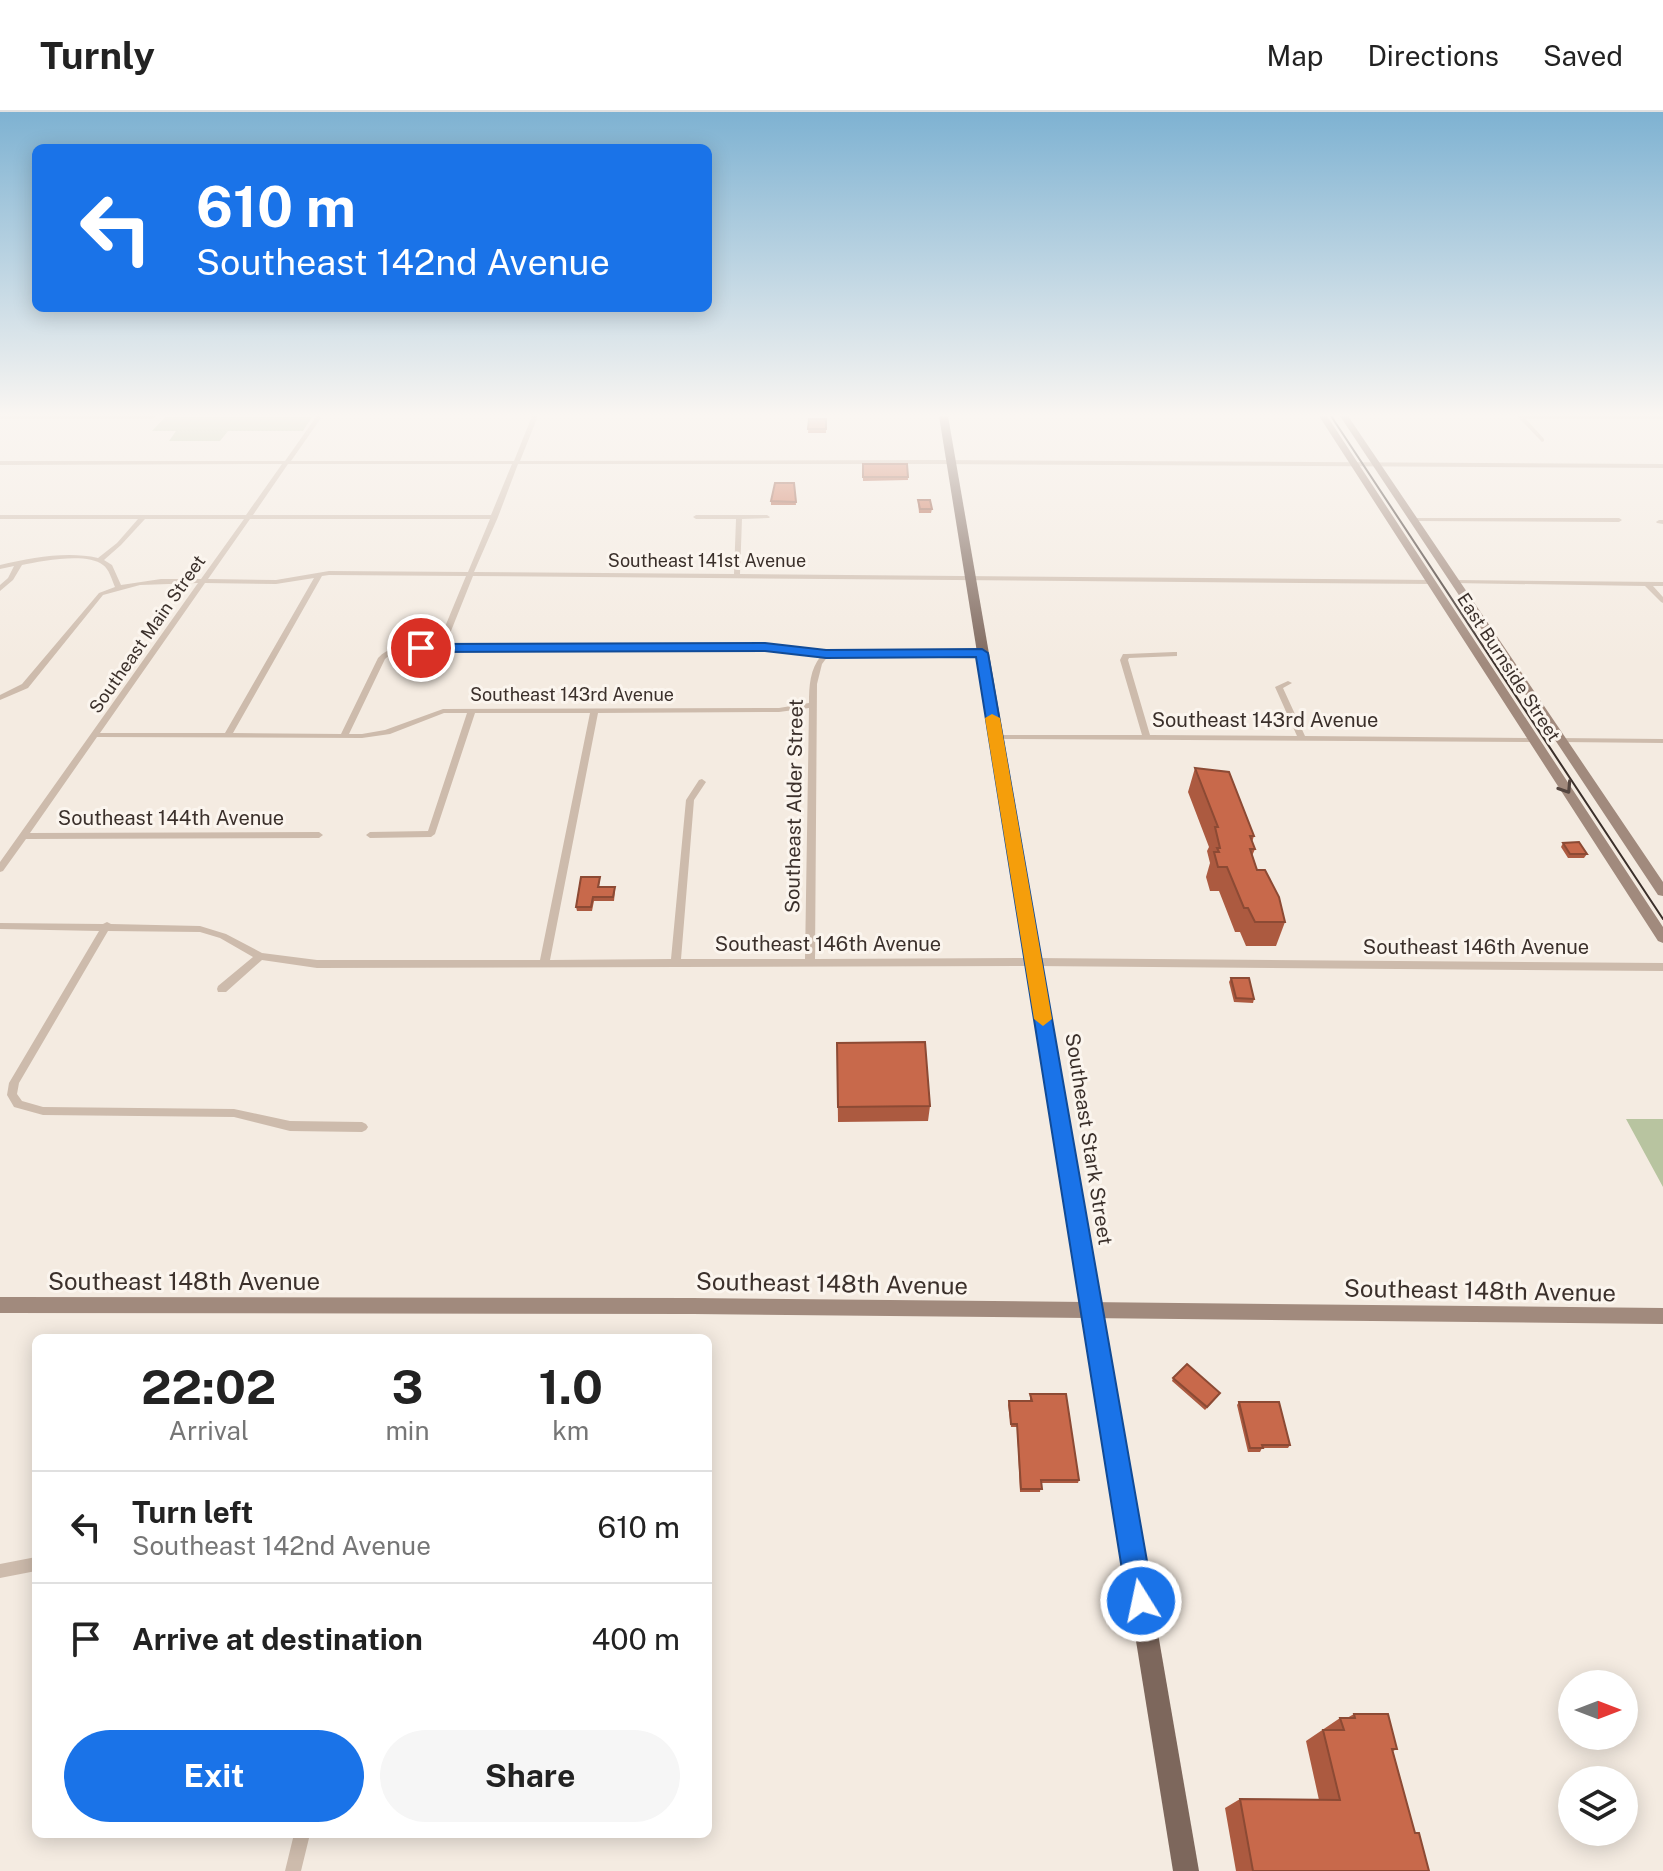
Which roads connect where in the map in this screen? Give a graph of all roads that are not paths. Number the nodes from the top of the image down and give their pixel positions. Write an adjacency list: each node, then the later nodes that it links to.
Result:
1 (262, 498): 12 (street, Southeast Main Street)
2 (503, 498): 8 (street)
3 (956, 498): 21 (main road, Southeast Stark Street)
4 (1380, 498): 22 (street, East Burnside Street)
5 (1399, 498): 13 (street, East Burnside Street)
6 (0, 517): 7 (street)
7 (143, 517): 12 (street); 15 (street)
8 (495, 517): 12 (street); 19 (street)
9 (696, 517): 10 (street)
10 (739, 517): 11 (street); 20 (street)
11 (767, 517)
12 (248, 518): 24 (street, Southeast Main Street)
13 (1414, 520): 14 (street); 23 (street, East Burnside Street)
14 (1619, 520)
15 (101, 559): 16 (street); 27 (street)
16 (19, 563): 17 (street); 28 (street)
17 (0, 567)
18 (319, 575): 19 (street, Southeast 141st Avenue); 24 (street, Southeast 141st Avenue); 39 (street)
19 (471, 575): 20 (street, Southeast 141st Avenue); 30 (street)
20 (737, 576): 21 (street, Southeast 141st Avenue)
21 (969, 578): 22 (street, Southeast 141st Avenue); 31 (main road, Southeast Stark Street)
22 (1432, 582): 45 (street, East Burnside Street)
23 (1455, 582): 25 (street); 46 (street, East Burnside Street)
24 (203, 583): 27 (street, Southeast 141st Avenue); 40 (street, Southeast Main Street)
25 (1647, 584): 26 (street); 29 (street)
26 (1663, 584)
27 (119, 588): 35 (street)
28 (0, 589)
29 (1663, 601)
30 (440, 648): 32 (street); 41 (street)
31 (982, 653): 32 (street); 42 (main road, Southeast Stark Street)
32 (826, 654): 36 (street, Southeast Alder Street)
33 (1174, 654): 43 (street)
34 (1288, 683): 44 (street)
35 (0, 698)
36 (812, 705): 38 (street, Southeast 143rd Avenue); 61 (street, Southeast Alder Street)
37 (472, 710): 38 (street, Southeast 143rd Avenue); 41 (street, Southeast 143rd Avenue); 50 (street)
38 (595, 710): 59 (street)
39 (228, 734): 40 (street, Southeast 143rd Avenue); 41 (street, Southeast 143rd Avenue)
40 (95, 735): 51 (street, Southeast Main Street)
41 (344, 736)
42 (996, 737): 43 (street, Southeast 143rd Avenue); 58 (main road, Southeast Stark Street)
43 (1146, 737): 44 (street, Southeast 143rd Avenue)
44 (1302, 738): 45 (street, Southeast 143rd Avenue)
45 (1534, 740): 56 (street, East Burnside Street, one-way to 56)
46 (1561, 740): 47 (street); 53 (street, East Burnside Street)
47 (1663, 741)
48 (702, 782): 60 (street)
49 (319, 835): 51 (street, Southeast 144th Avenue)
50 (370, 835)
51 (23, 836): 52 (street, Southeast Main Street)
52 (0, 869)
53 (1663, 892)
54 (107, 925): 55 (street, Southeast 146th Avenue); 57 (street, Southeast 146th Avenue); 64 (street)
55 (0, 926)
56 (1663, 938)
57 (260, 956): 59 (street, Southeast 146th Avenue); 63 (street)
58 (1034, 962): 61 (street, Southeast 146th Avenue); 62 (street, Southeast 146th Avenue); 66 (main road, Southeast Stark Street)
59 (544, 963): 60 (street, Southeast 146th Avenue)
60 (676, 963): 61 (street, Southeast 146th Avenue)
61 (810, 963)
62 (1663, 967)
63 (222, 989)
64 (362, 1127)
65 (0, 1305): 66 (street, Southeast 148th Avenue)
66 (1092, 1309): 67 (street, Southeast 148th Avenue); 72 (main road, Southeast Stark Street)
67 (1663, 1316)
68 (32, 1565): 69 (street)
69 (0, 1571)
70 (301, 1838): 71 (street)
71 (293, 1871)
72 (1186, 1871)

